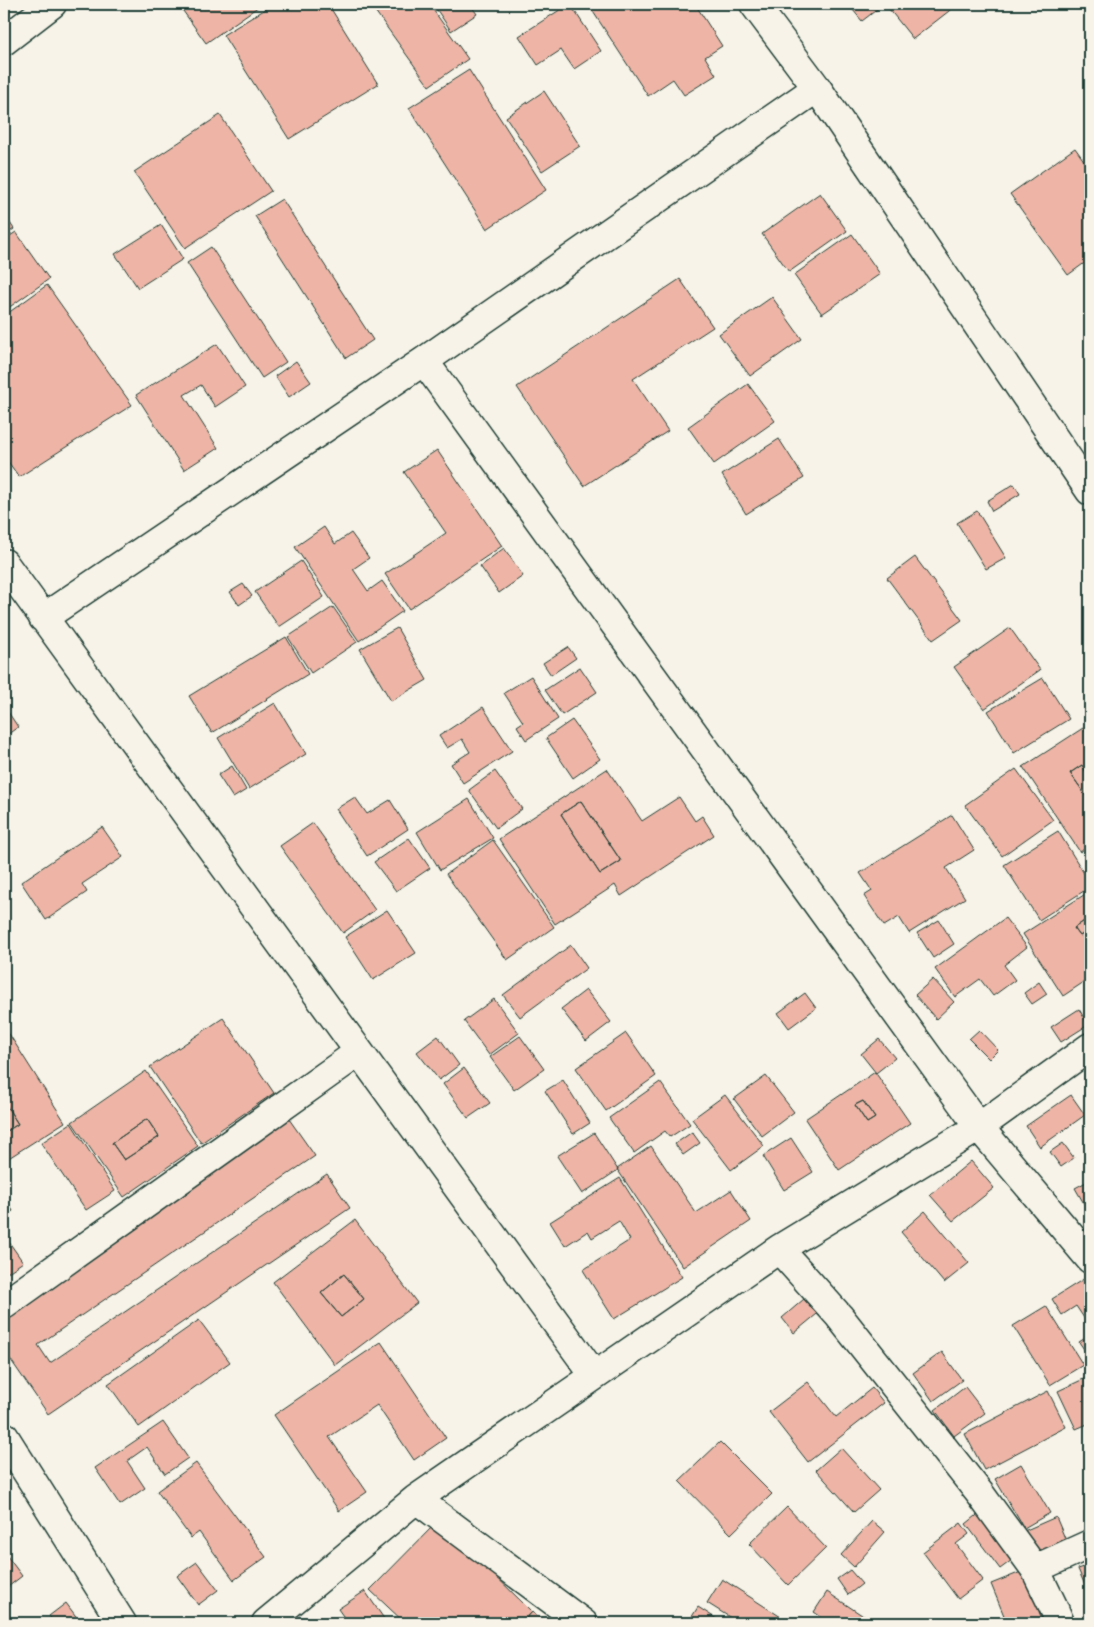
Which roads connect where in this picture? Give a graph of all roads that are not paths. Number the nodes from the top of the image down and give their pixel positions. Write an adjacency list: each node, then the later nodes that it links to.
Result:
1 (52, 4): 3 (street)
2 (754, 4): 4 (street)
3 (4, 41)
4 (817, 88): 5 (street); 6 (street)
5 (424, 361): 8 (street); 11 (street)
6 (1090, 491)
7 (4, 563): 8 (street)
8 (43, 618): 10 (street)
9 (1090, 1047): 11 (street)
10 (359, 1052): 14 (street); 15 (street)
11 (979, 1127): 12 (street); 13 (street)
12 (779, 1249): 15 (street); 19 (street)
13 (1090, 1259)
14 (4, 1305)
15 (594, 1375): 17 (street)
16 (4, 1436): 20 (street)
17 (416, 1499): 21 (street); 22 (street)
18 (1090, 1544): 19 (street)
19 (1035, 1569): 23 (street)
20 (122, 1623)
21 (266, 1623)
22 (583, 1623)
23 (1060, 1623)

